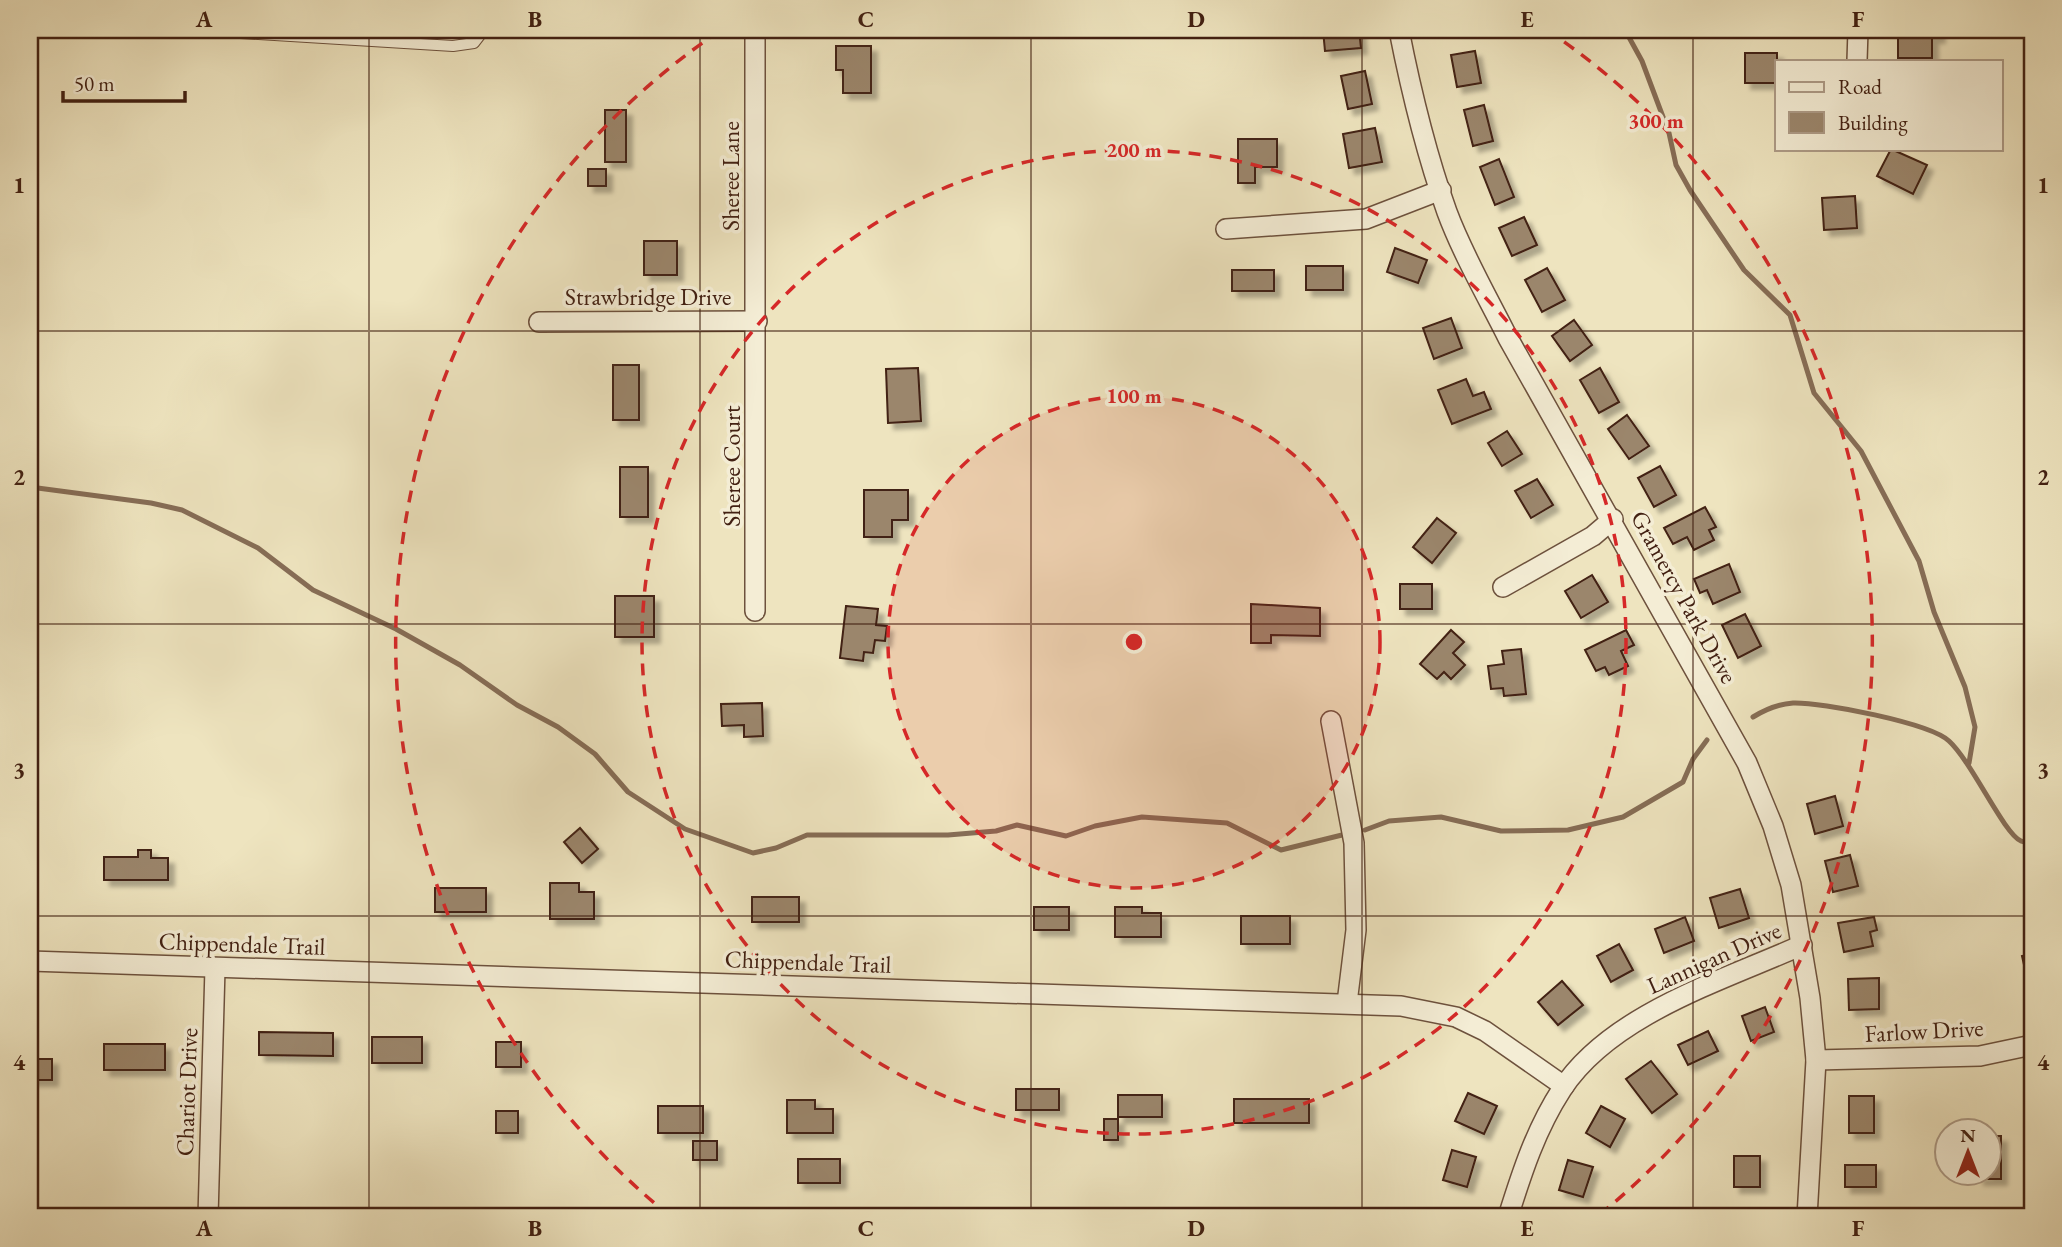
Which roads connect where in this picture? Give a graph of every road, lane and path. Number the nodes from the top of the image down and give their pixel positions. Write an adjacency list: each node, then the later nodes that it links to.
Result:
1 (191, 30): 2 (lane)
2 (484, 30)
3 (755, 30): 9 (street, Sheree Lane)
4 (1399, 30): 7 (street, Gramercy Park Drive)
5 (1858, 30): 6 (street)
6 (1857, 60)
7 (1441, 190): 8 (street); 11 (street, Gramercy Park Drive)
8 (1226, 229)
9 (757, 321): 10 (street, Strawbridge Drive); 13 (street, Sheree Court)
10 (539, 322)
11 (1613, 519): 12 (street); 15 (street, Gramercy Park Drive)
12 (1503, 587)
13 (755, 611)
14 (1331, 721): 18 (street)
15 (1802, 945): 20 (street, Gramercy Park Drive); 21 (street, Lannigan Drive)
16 (30, 961): 17 (street, Chippendale Trail)
17 (215, 968): 18 (street, Chippendale Trail); 22 (street, Chariot Drive)
18 (1347, 1003): 21 (street, Chippendale Trail)
19 (2032, 1045): 20 (street, Farlow Drive)
20 (1816, 1060): 24 (street, Gramercy Park Drive)
21 (1564, 1086): 23 (street, Lannigan Drive)
22 (208, 1217)
23 (1508, 1217)
24 (1807, 1217)

